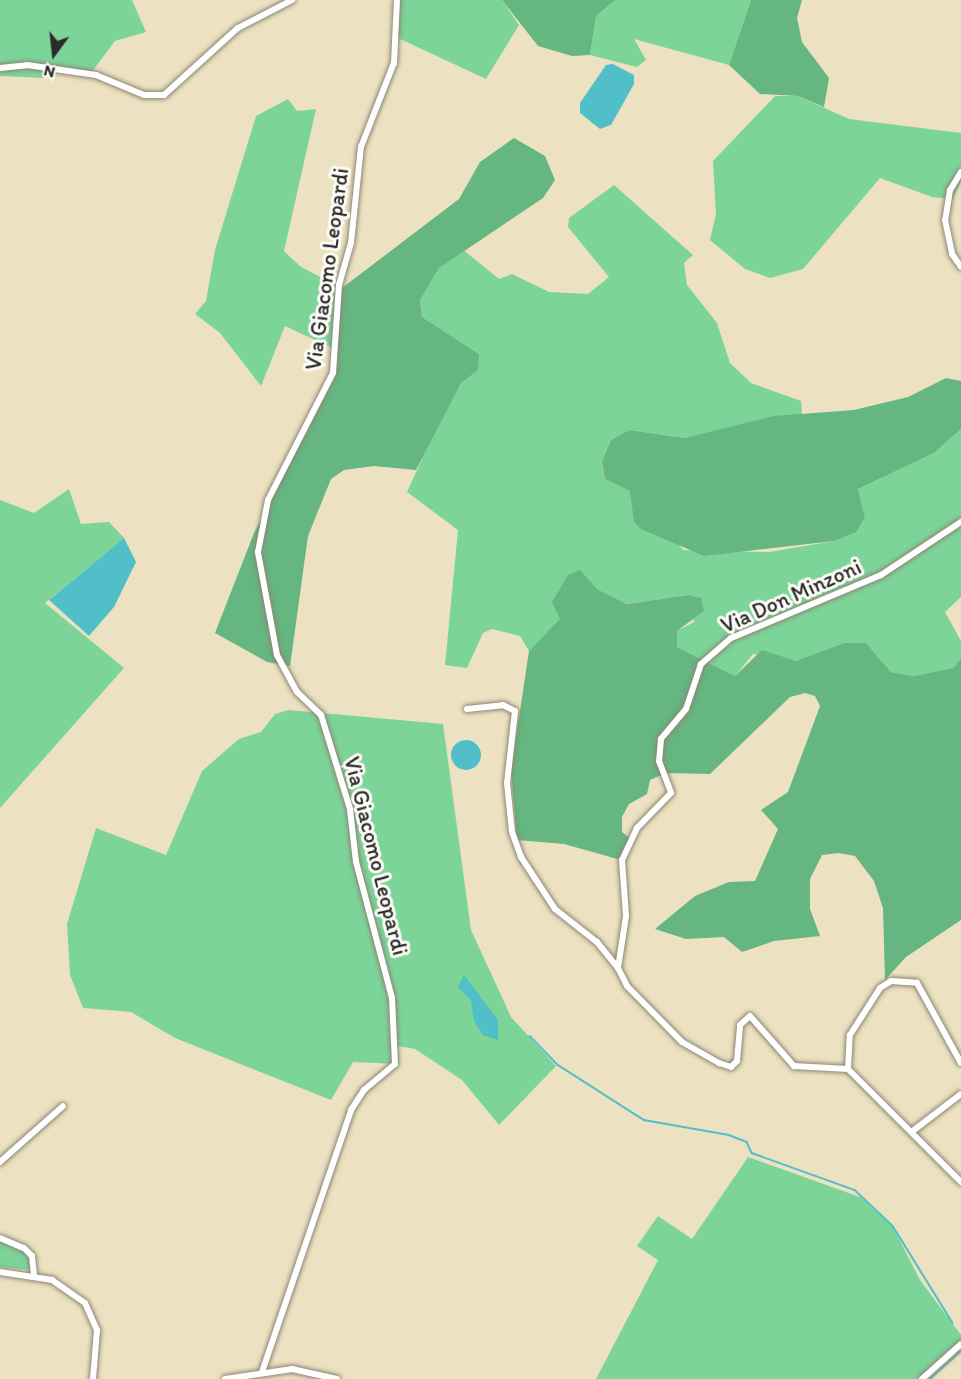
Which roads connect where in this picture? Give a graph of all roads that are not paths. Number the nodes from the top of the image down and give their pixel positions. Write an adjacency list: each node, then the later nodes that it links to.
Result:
1 (292, 0): 3 (street)
2 (398, 0): 20 (street, Via Giacomo Leopardi)
3 (0, 68)
4 (961, 172): 5 (street)
5 (961, 267)
6 (961, 522): 8 (street, Via Don Minzoni)
7 (467, 709): 8 (street)
8 (618, 968): 10 (street)
9 (961, 1063): 10 (street)
10 (848, 1069): 13 (street)
11 (961, 1094): 13 (street)
12 (63, 1106): 14 (street)
13 (914, 1130): 15 (street)
14 (0, 1161)
15 (961, 1182)
16 (0, 1238): 18 (street)
17 (0, 1272): 18 (street)
18 (34, 1275): 22 (street)
19 (961, 1344): 25 (street)
20 (262, 1372): 21 (street); 23 (street)
21 (323, 1377): 24 (street)
22 (93, 1379)
23 (225, 1379)
24 (337, 1379)
25 (922, 1379)

